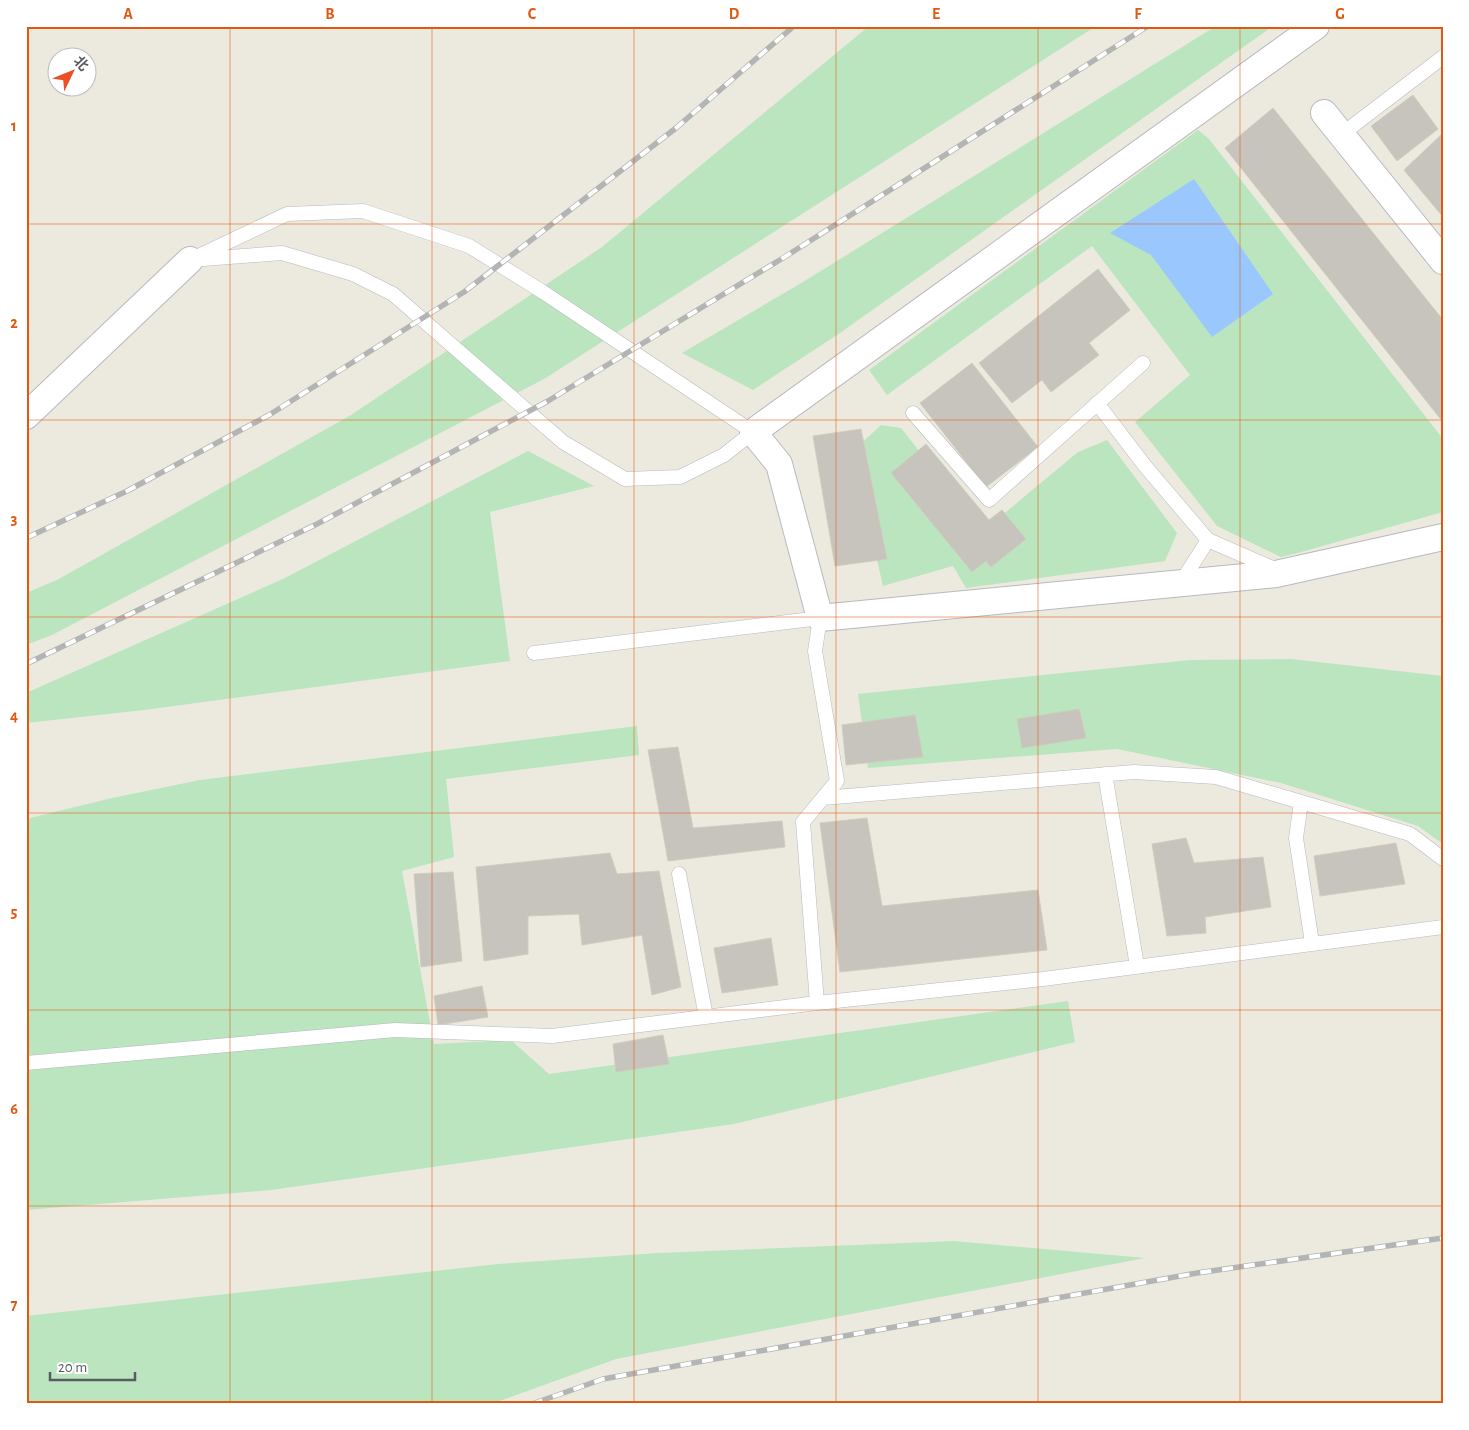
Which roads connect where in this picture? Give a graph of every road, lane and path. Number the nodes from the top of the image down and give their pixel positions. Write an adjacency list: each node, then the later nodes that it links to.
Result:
1 (1316, 26): 11 (street)
2 (1443, 57): 4 (lane)
3 (1324, 113): 4 (street)
4 (1342, 134): 6 (street)
5 (190, 260): 10 (street); 11 (lane); 11 (lane)
6 (1443, 261)
7 (1143, 363): 8 (lane)
8 (1097, 403): 9 (lane); 13 (lane)
9 (913, 413)
10 (26, 416)
11 (753, 432): 16 (street)
12 (1443, 537): 14 (street)
13 (1208, 540): 14 (lane); 15 (lane)
14 (1285, 573): 15 (street)
15 (1180, 584): 16 (street)
16 (820, 618): 17 (lane); 19 (lane)
17 (534, 653)
18 (1104, 774): 19 (lane); 20 (lane); 25 (lane)
19 (823, 798): 26 (lane)
20 (1301, 802): 21 (lane); 24 (lane)
21 (1443, 859)
22 (679, 874): 27 (lane)
23 (1443, 928): 24 (lane)
24 (1312, 943): 25 (lane)
25 (1137, 966): 26 (lane)
26 (817, 1003): 27 (lane)
27 (706, 1017): 28 (lane)
28 (26, 1063)

